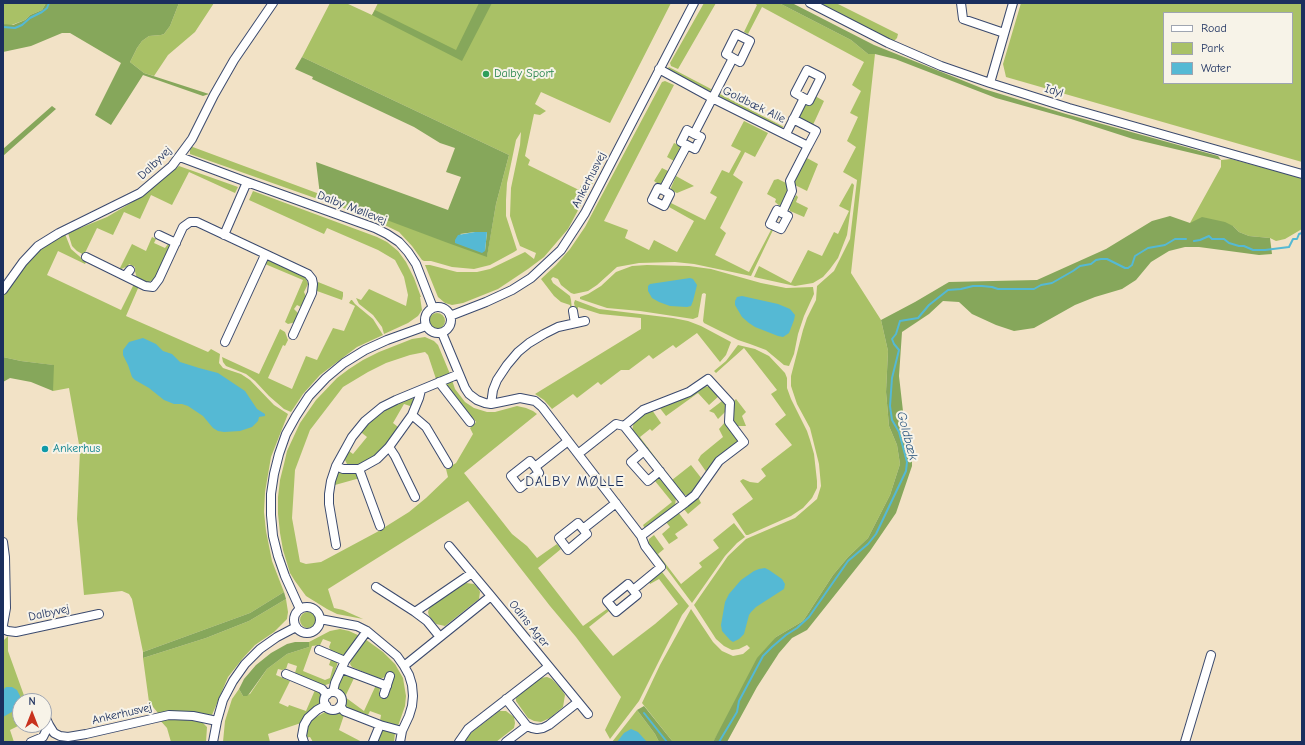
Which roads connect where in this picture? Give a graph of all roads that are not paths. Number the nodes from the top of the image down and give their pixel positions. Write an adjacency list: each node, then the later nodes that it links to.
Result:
1 (273, 3): 15 (street, Dalbyvej)
2 (694, 3): 8 (street, Ankerhusvej)
3 (810, 3): 9 (street, Idyl)
4 (961, 3): 6 (street)
5 (1013, 3): 6 (street)
6 (1004, 33): 9 (street)
7 (733, 58): 10 (street, Goldbæk Alle)
8 (659, 69): 10 (street, Goldbæk Alle); 28 (street, Ankerhusvej)
9 (990, 83): 16 (street, Idyl)
10 (712, 98): 13 (street, Goldbæk Alle); 18 (street, Goldbæk Alle)
11 (804, 98): 12 (street, Goldbæk Alle)
12 (793, 120): 13 (street, Goldbæk Alle); 14 (street, Goldbæk Alle)
13 (786, 134): 14 (street, Goldbæk Alle)
14 (808, 146): 19 (street, Goldbæk Alle)
15 (180, 156): 17 (street, Dalby Møllevej); 25 (street, Dalbyvej)
16 (1302, 174)
17 (247, 182): 21 (street); 26 (street, Dalby Møllevej)
18 (663, 190)
19 (782, 213)
20 (159, 235): 22 (street)
21 (224, 235): 22 (street); 23 (street)
22 (176, 243): 24 (street)
23 (265, 255): 33 (street); 34 (street)
24 (86, 257)
25 (3, 290)
26 (433, 308): 28 (street); 31 (street)
27 (573, 311): 30 (street)
28 (450, 316): 32 (street)
29 (585, 321): 30 (street)
30 (575, 323): 38 (street)
31 (426, 326): 32 (street); 64 (street)
32 (442, 333): 35 (street)
33 (293, 335)
34 (225, 342)
35 (459, 374): 36 (street); 38 (street)
36 (438, 382): 37 (street); 40 (street)
37 (421, 390): 39 (street); 47 (street)
38 (491, 404): 42 (street)
39 (412, 415): 43 (street); 46 (street)
40 (470, 422)
41 (624, 426): 44 (street); 45 (street); 53 (street)
42 (568, 441): 45 (street); 48 (street)
43 (390, 448): 49 (street); 51 (street)
44 (644, 451): 50 (street); 50 (street)
45 (578, 454): 52 (street)
46 (448, 464)
47 (336, 466): 49 (street); 58 (street)
48 (535, 467)
49 (359, 469): 54 (street)
50 (660, 471): 53 (street)
51 (415, 497)
52 (616, 503): 55 (street); 56 (street)
53 (685, 503): 56 (street)
54 (380, 526)
55 (583, 529)
56 (641, 536): 62 (street)
57 (3, 542): 68 (street)
58 (336, 545)
59 (449, 546): 60 (street, Odins Ager)
60 (472, 573): 63 (street, Odins Ager); 65 (street)
61 (376, 587): 65 (street)
62 (633, 590)
63 (491, 596): 72 (street, Odins Ager); 77 (street, Odins Ager)
64 (300, 609): 67 (street); 69 (street)
65 (415, 612): 72 (street)
66 (99, 614): 70 (street, Dalbyvej)
67 (320, 619): 69 (street); 71 (street)
68 (3, 625)
69 (296, 627): 89 (street)
70 (3, 629)
71 (368, 631): 75 (street); 76 (street)
72 (440, 637): 76 (street, Odins Ager)
73 (319, 650): 75 (street)
74 (1211, 655): 102 (street)
75 (345, 660): 78 (street)
76 (404, 666): 93 (street)
77 (548, 666): 84 (street, Odins Ager); 85 (street, Odins Ager)
78 (342, 669): 81 (street); 82 (street)
79 (286, 674): 82 (street)
80 (390, 676): 81 (street)
81 (387, 686): 83 (street)
82 (330, 694): 86 (street); 87 (street)
83 (384, 694)
84 (506, 699): 91 (street); 100 (street, Odins Ager)
85 (578, 702): 88 (street, Odins Ager); 91 (street)
86 (326, 705): 87 (street); 97 (street)
87 (340, 706): 90 (street)
88 (588, 714)
89 (216, 721): 92 (street, Ankerhusvej); 96 (street)
90 (380, 725): 93 (street); 98 (street)
91 (527, 726): 101 (street)
92 (52, 730)
93 (402, 731): 99 (street)
94 (45, 733): 95 (street)
95 (31, 742)
96 (213, 742)
97 (304, 742)
98 (373, 742)
99 (400, 742)
100 (459, 742)
101 (506, 742)
102 (1185, 742)

